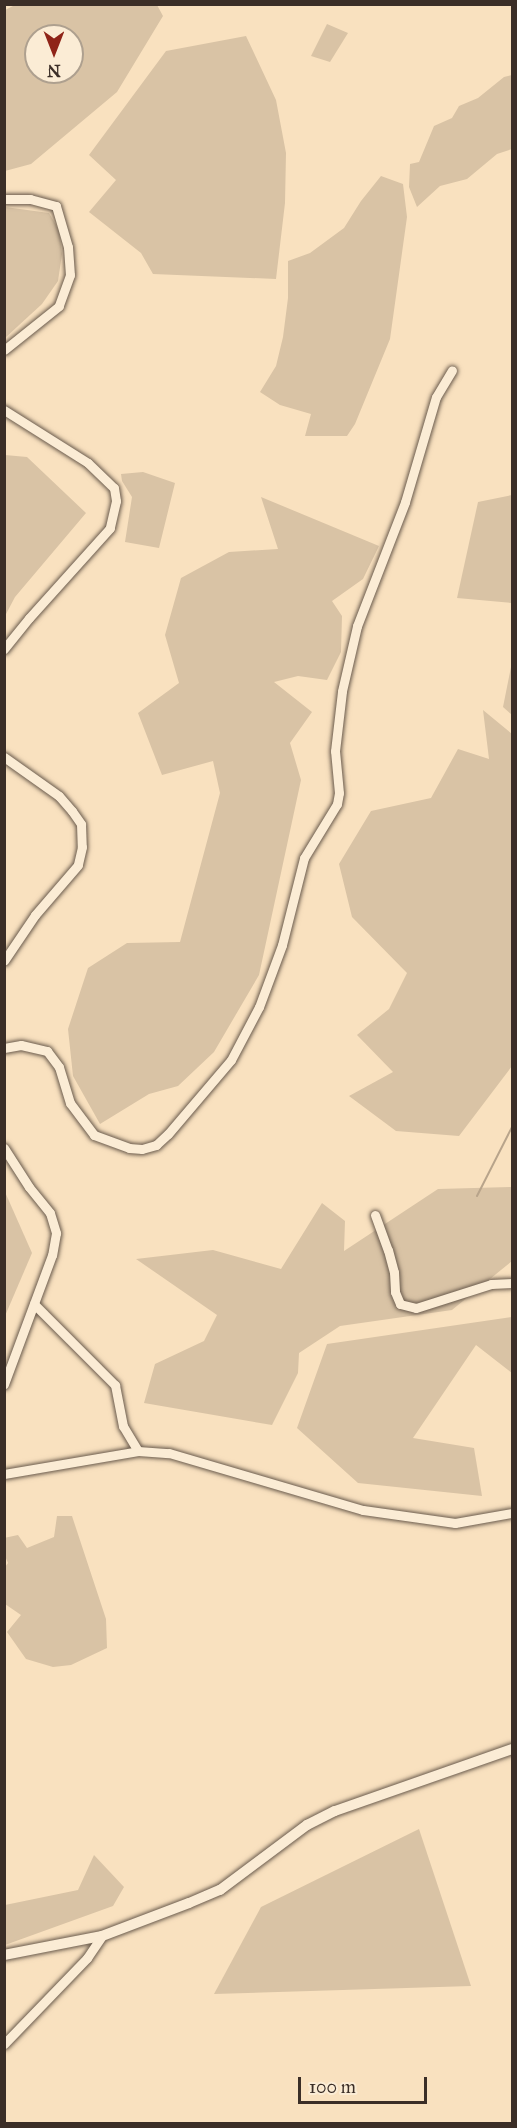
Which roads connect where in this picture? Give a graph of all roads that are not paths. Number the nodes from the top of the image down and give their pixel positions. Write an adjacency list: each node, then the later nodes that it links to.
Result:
1 (4, 199): 2 (street)
2 (4, 350)
3 (452, 370): 8 (street)
4 (4, 410): 5 (street)
5 (4, 649)
6 (4, 757): 7 (street)
7 (4, 961)
8 (4, 1048)
9 (4, 1148): 12 (street)
10 (375, 1215): 11 (street)
11 (513, 1283)
12 (34, 1304): 13 (street); 15 (street)
13 (6, 1368): 14 (street)
14 (4, 1384)
15 (138, 1451): 16 (street); 17 (street)
16 (4, 1474)
17 (513, 1513)
18 (513, 1749): 19 (street)
19 (102, 1936): 20 (street); 21 (street)
20 (4, 1955)
21 (4, 2044)

